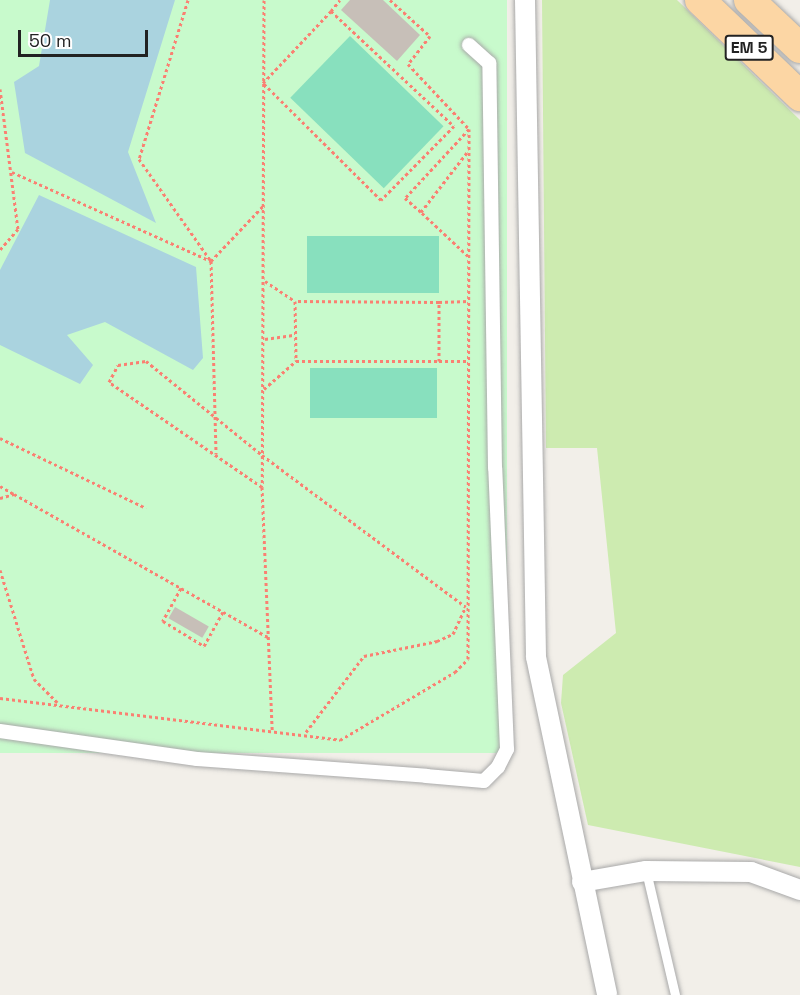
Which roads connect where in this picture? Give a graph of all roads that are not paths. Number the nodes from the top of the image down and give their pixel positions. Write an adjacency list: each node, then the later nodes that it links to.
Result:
1 (525, 0): 10 (street)
2 (699, 0): 6 (main road, EM 5)
3 (749, 0): 5 (main road, EM 5)
4 (469, 45): 8 (street)
5 (800, 48)
6 (788, 79): 7 (main road, EM 5)
7 (800, 96)
8 (0, 731)
9 (646, 871): 10 (street); 11 (street); 13 (lane)
10 (582, 882): 12 (street)
11 (800, 890)
12 (607, 995)
13 (675, 995)

